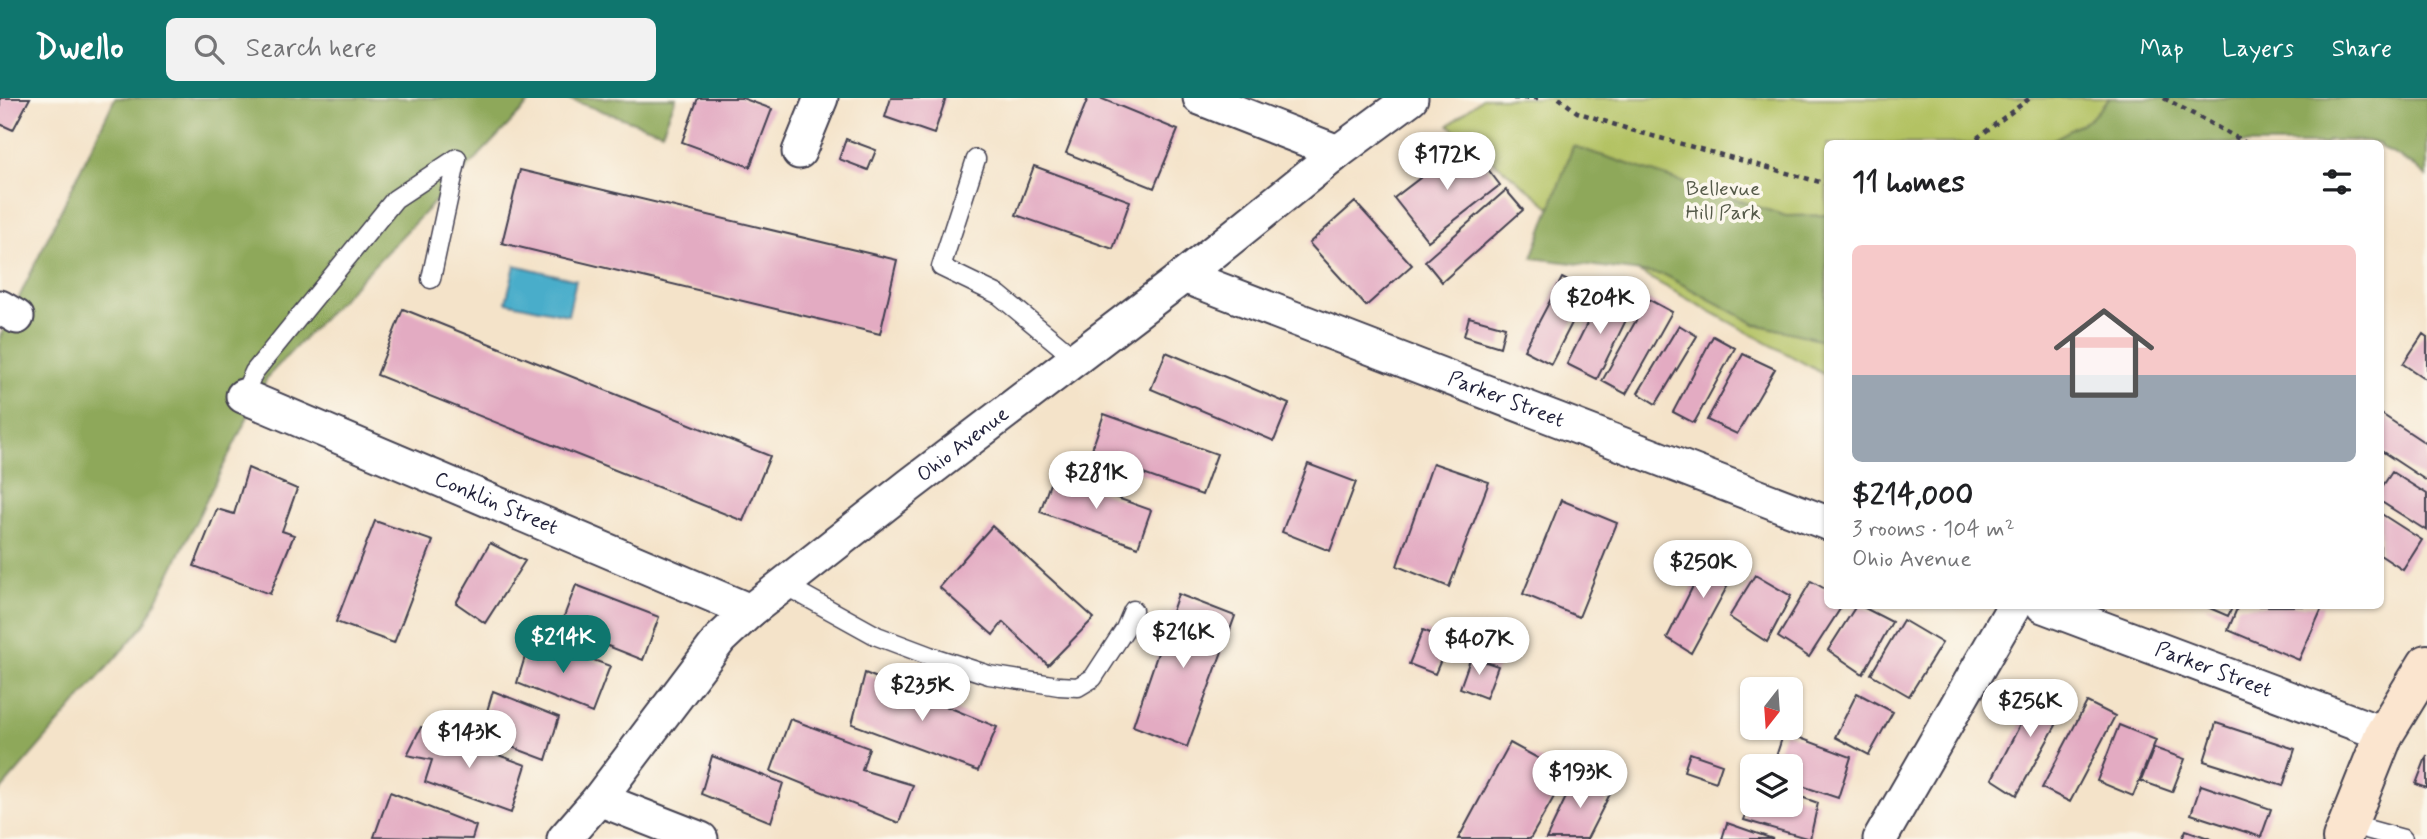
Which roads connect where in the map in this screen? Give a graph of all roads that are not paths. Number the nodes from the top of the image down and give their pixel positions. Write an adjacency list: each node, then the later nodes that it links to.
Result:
1 (821, 98): 4 (street)
2 (1200, 98): 5 (street)
3 (1411, 98): 5 (street, Ohio Avenue)
4 (799, 152)
5 (1338, 152): 7 (street, Ohio Avenue)
6 (976, 159): 9 (lane)
7 (1185, 276): 9 (street, Ohio Avenue); 11 (street, Parker Street)
8 (430, 279): 10 (lane)
9 (1076, 359): 12 (street, Ohio Avenue)
10 (243, 396): 16 (street, Conklin Street)
11 (1824, 522)
12 (783, 584): 15 (lane); 16 (street, Ohio Avenue)
13 (2012, 609): 23 (street)
14 (2051, 609): 18 (street, Parker Street)
15 (1133, 610)
16 (750, 611): 19 (street, Ohio Avenue)
17 (2427, 664): 18 (main road)
18 (2384, 734): 20 (main road)
19 (599, 799): 21 (street, Ohio Avenue); 22 (street)
20 (2345, 832): 24 (lane)
21 (564, 839)
22 (701, 839)
23 (1880, 839)
24 (2403, 839)

